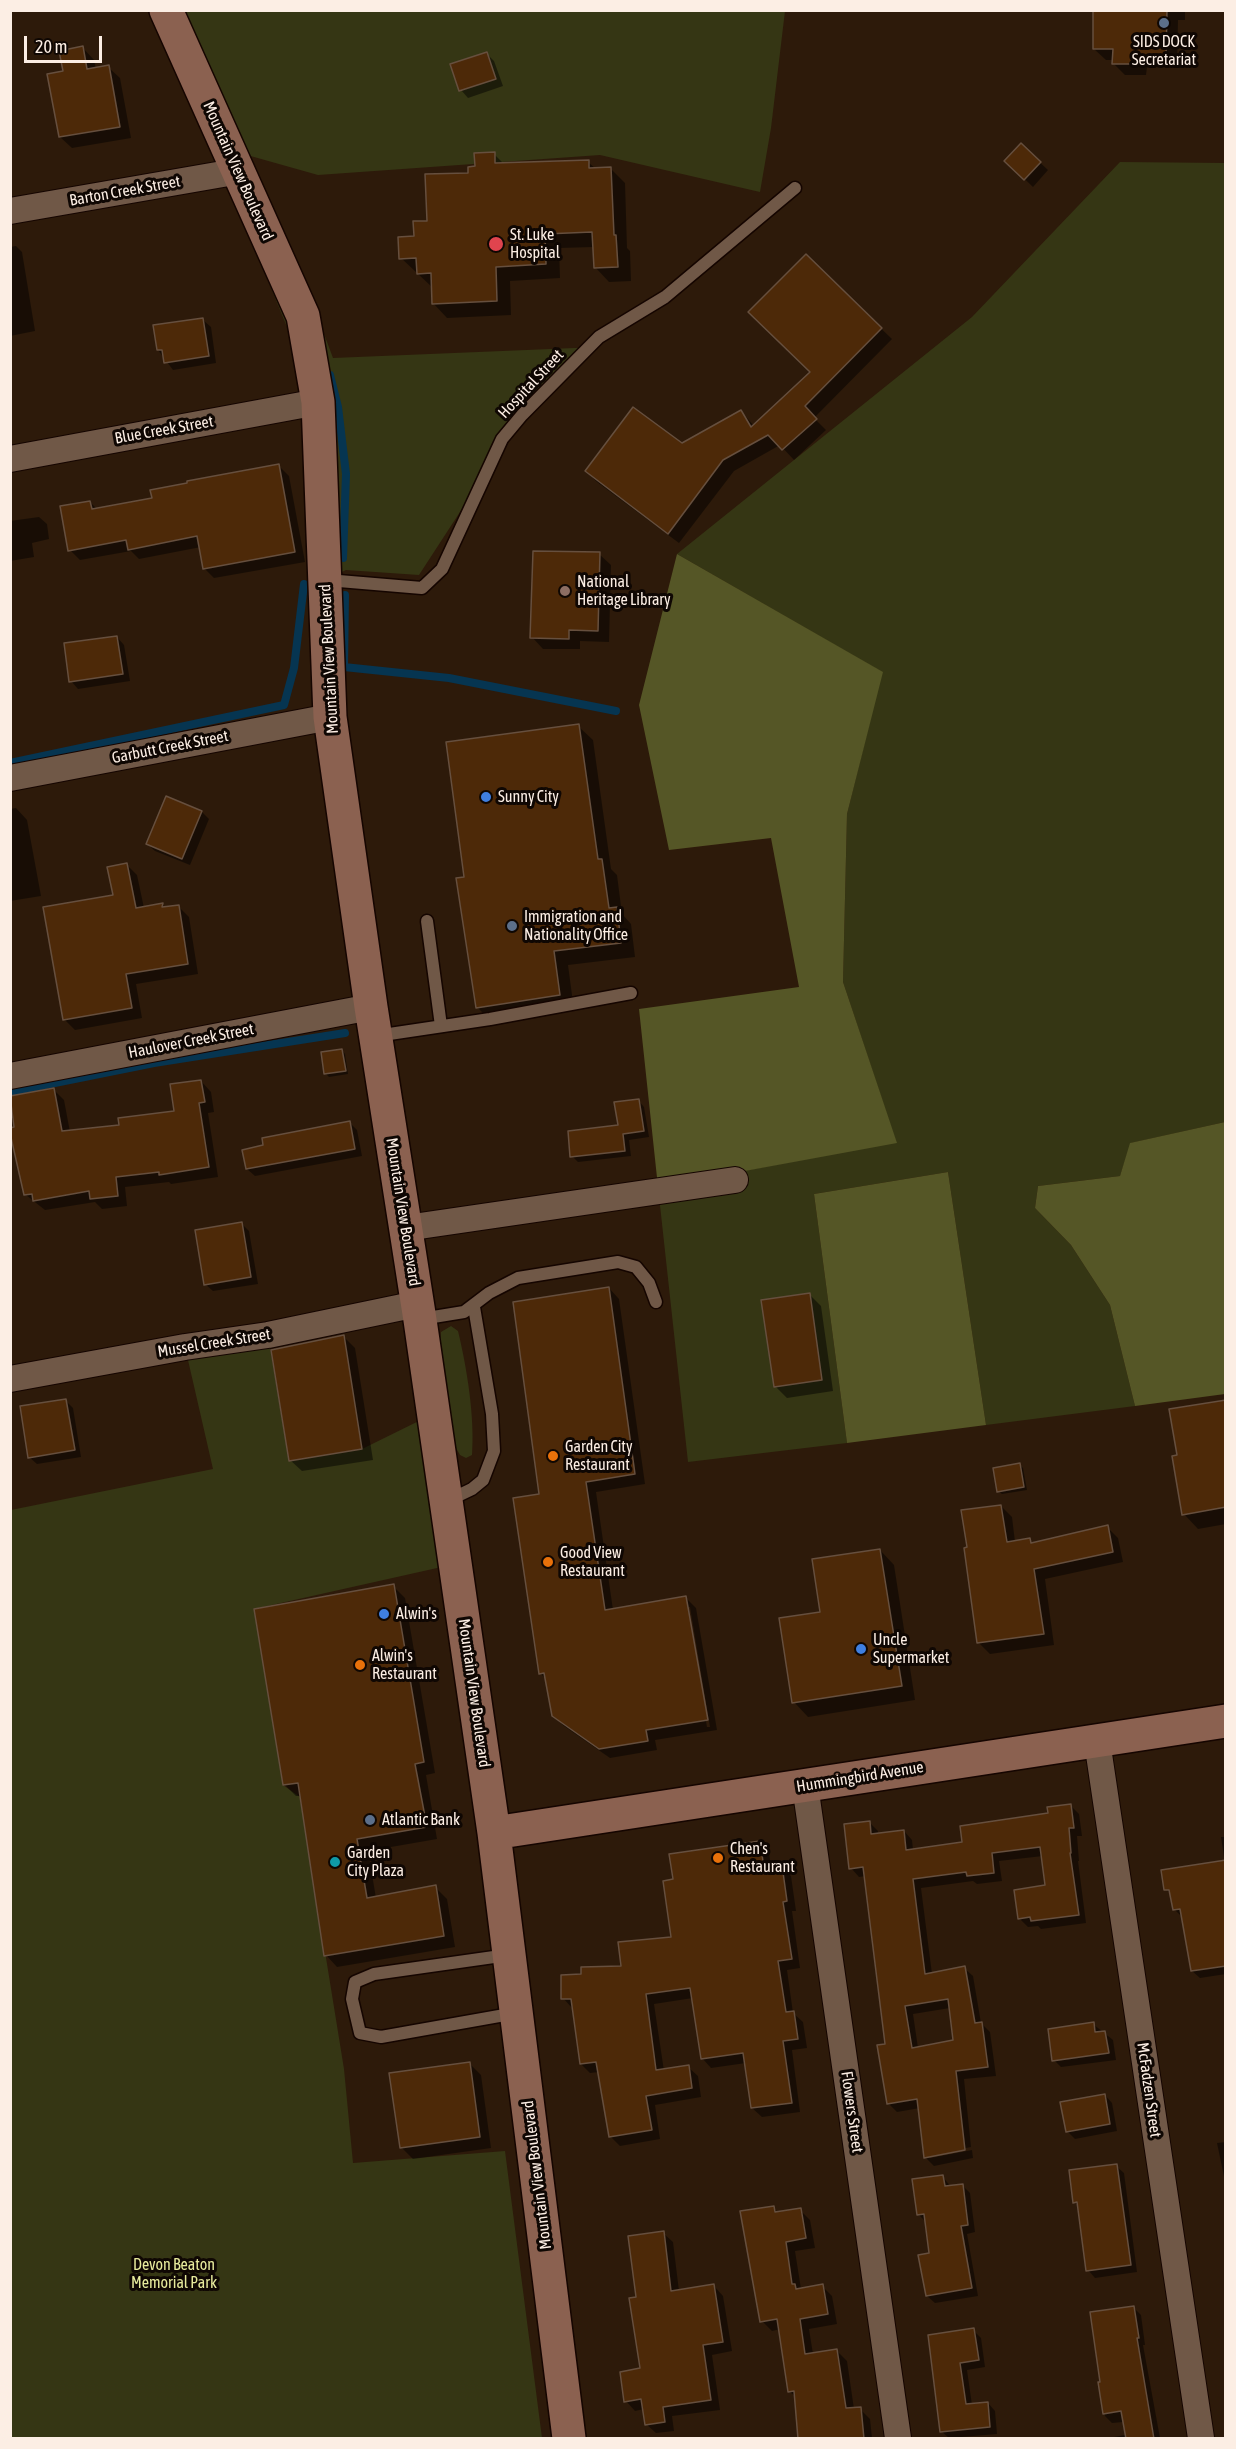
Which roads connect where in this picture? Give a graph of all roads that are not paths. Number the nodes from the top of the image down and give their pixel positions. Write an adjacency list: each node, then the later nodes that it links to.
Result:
1 (166, 10): 2 (street, Mountain View Boulevard)
2 (240, 171): 4 (street, Barton Creek Street); 5 (street, Mountain View Boulevard)
3 (795, 188): 7 (lane, Hospital Street)
4 (10, 211)
5 (318, 402): 6 (street, Blue Creek Street); 7 (street, Mountain View Boulevard)
6 (10, 459)
7 (326, 580): 8 (street, Mountain View Boulevard)
8 (330, 717): 9 (street, Garbutt Creek Street); 12 (street, Mountain View Boulevard)
9 (10, 778)
10 (427, 921): 13 (lane)
11 (630, 993): 13 (lane)
12 (373, 1021): 13 (lane); 14 (street, Haulover Creek Street); 16 (street, Mountain View Boulevard)
13 (441, 1026)
14 (10, 1076)
15 (735, 1180): 16 (street)
16 (406, 1228): 19 (street, Mountain View Boulevard)
17 (656, 1302): 18 (lane)
18 (474, 1307): 19 (lane); 21 (lane)
19 (418, 1312): 20 (street, Mussel Creek Street); 21 (street, Mountain View Boulevard)
20 (10, 1379)
21 (446, 1502): 25 (street, Mountain View Boulevard)
22 (1226, 1721): 23 (street, Hummingbird Avenue)
23 (1097, 1741): 24 (street, Hummingbird Avenue); 30 (street, McFadzen Street)
24 (805, 1785): 25 (street, Hummingbird Avenue); 29 (street, Flowers Street)
25 (494, 1833): 26 (street, Mountain View Boulevard)
26 (510, 1954): 27 (street, Mountain View Boulevard); 27 (lane)
27 (517, 2013): 28 (street, Mountain View Boulevard)
28 (569, 2439)
29 (898, 2439)
30 (1201, 2439)

